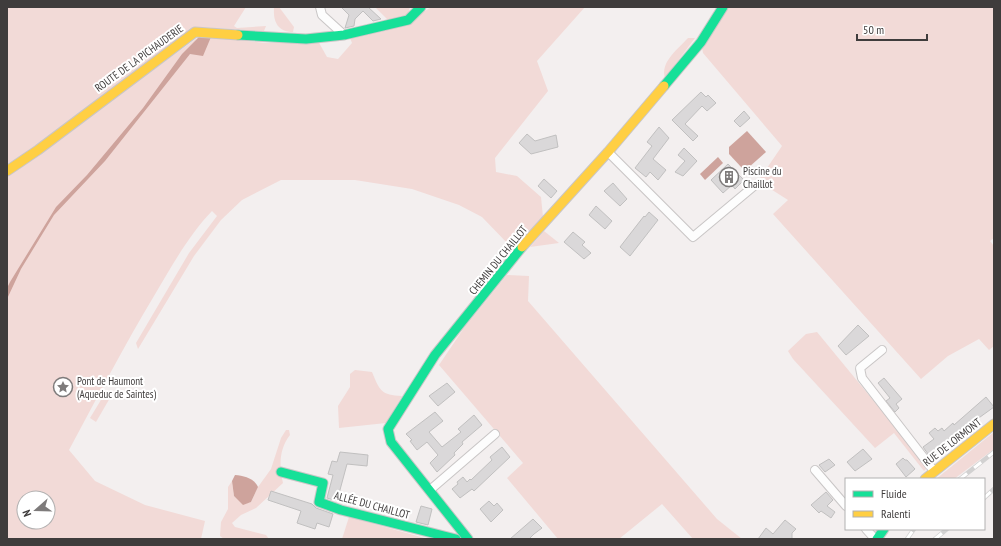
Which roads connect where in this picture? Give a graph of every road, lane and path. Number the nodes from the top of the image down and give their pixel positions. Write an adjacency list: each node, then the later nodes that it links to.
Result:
1 (320, 7): 4 (street)
2 (421, 7): 4 (street, ROUTE DE LA PICHAUDERIE)
3 (723, 7): 5 (street, CHEMIN DU CHAILLOT)
4 (344, 35): 6 (street, ROUTE DE LA PICHAUDERIE)
5 (608, 152): 7 (street); 15 (street, CHEMIN DU CHAILLOT)
6 (7, 171)
7 (754, 186)
8 (882, 350): 12 (street)
9 (994, 424): 12 (street, RUE DE LORMONT)
10 (495, 434): 15 (street)
11 (815, 470): 16 (street)
12 (934, 471): 14 (street, RUE DE LORMONT)
13 (281, 472): 19 (street, ALLÉE DU CHAILLOT)
14 (926, 478)
15 (430, 490): 20 (street, CHEMIN DU CHAILLOT)
16 (845, 505)
17 (867, 530): 21 (street)
18 (883, 530): 21 (street)
19 (456, 539)
20 (468, 539)
21 (876, 539)

